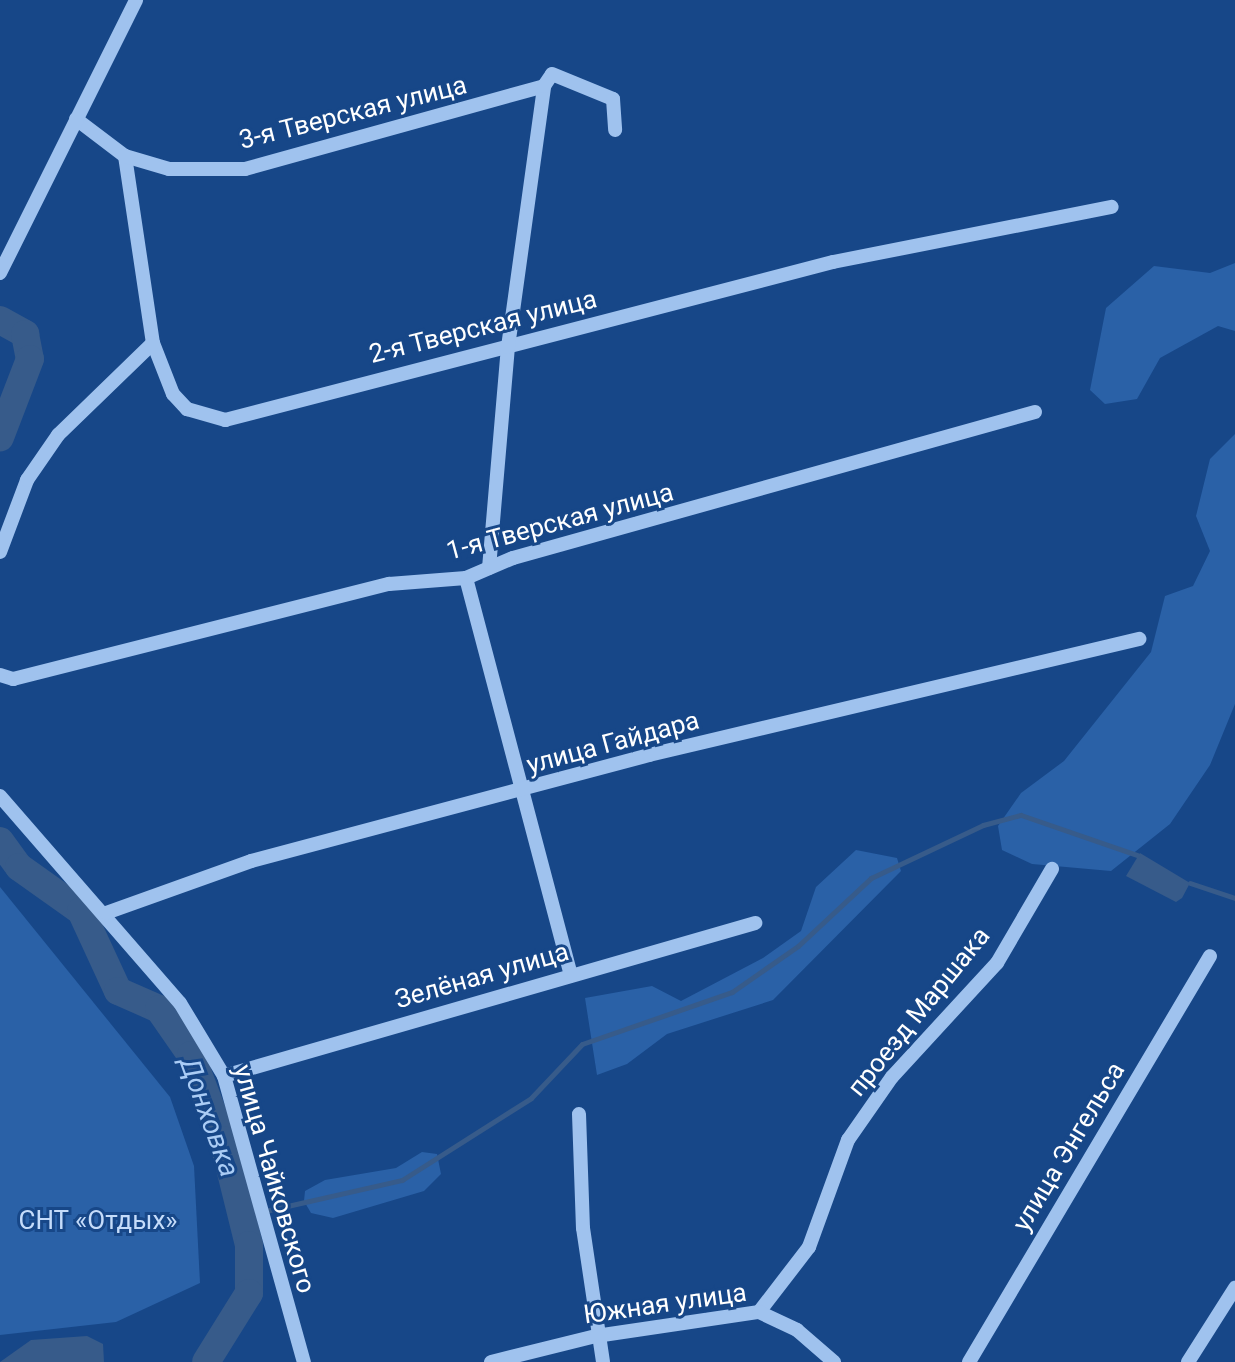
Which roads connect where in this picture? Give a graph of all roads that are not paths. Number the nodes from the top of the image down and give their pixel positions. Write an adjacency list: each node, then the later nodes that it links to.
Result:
1 (136, 0): 3 (street)
2 (544, 86): 4 (street, 3-я Тверская улица); 5 (street, 3-я Тверская улица); 9 (street)
3 (76, 119): 5 (street); 7 (street)
4 (615, 130)
5 (125, 156): 8 (street, 2-я Тверская улица)
6 (1112, 207): 9 (street, 2-я Тверская улица)
7 (0, 273)
8 (153, 343): 9 (street, 2-я Тверская улица); 11 (street)
9 (508, 347): 12 (street)
10 (1035, 412): 12 (street, 1-я Тверская улица)
11 (0, 552)
12 (489, 568): 13 (street, 1-я Тверская улица)
13 (466, 578): 15 (street, 1-я Тверская улица); 16 (street)
14 (1139, 639): 16 (street, улица Гайдара)
15 (0, 675)
16 (522, 793): 19 (street, улица Гайдара); 22 (street)
17 (0, 796): 19 (street, улица Чайковского)
18 (1052, 869): 26 (street, проезд Маршака)
19 (106, 913): 23 (street, улица Чайковского)
20 (755, 923): 22 (street, Зелёная улица)
21 (1210, 956): 32 (street, улица Энгельса)
22 (571, 975): 23 (street, Зелёная улица)
23 (224, 1076): 28 (street, улица Чайковского)
24 (579, 1114): 27 (street)
25 (1235, 1288): 33 (street)
26 (759, 1312): 27 (street, Южная улица); 31 (street, Южная улица)
27 (596, 1336): 29 (street, Южная улица); 30 (street)
28 (304, 1362)
29 (491, 1362)
30 (603, 1362)
31 (834, 1362)
32 (969, 1362)
33 (1188, 1362)

